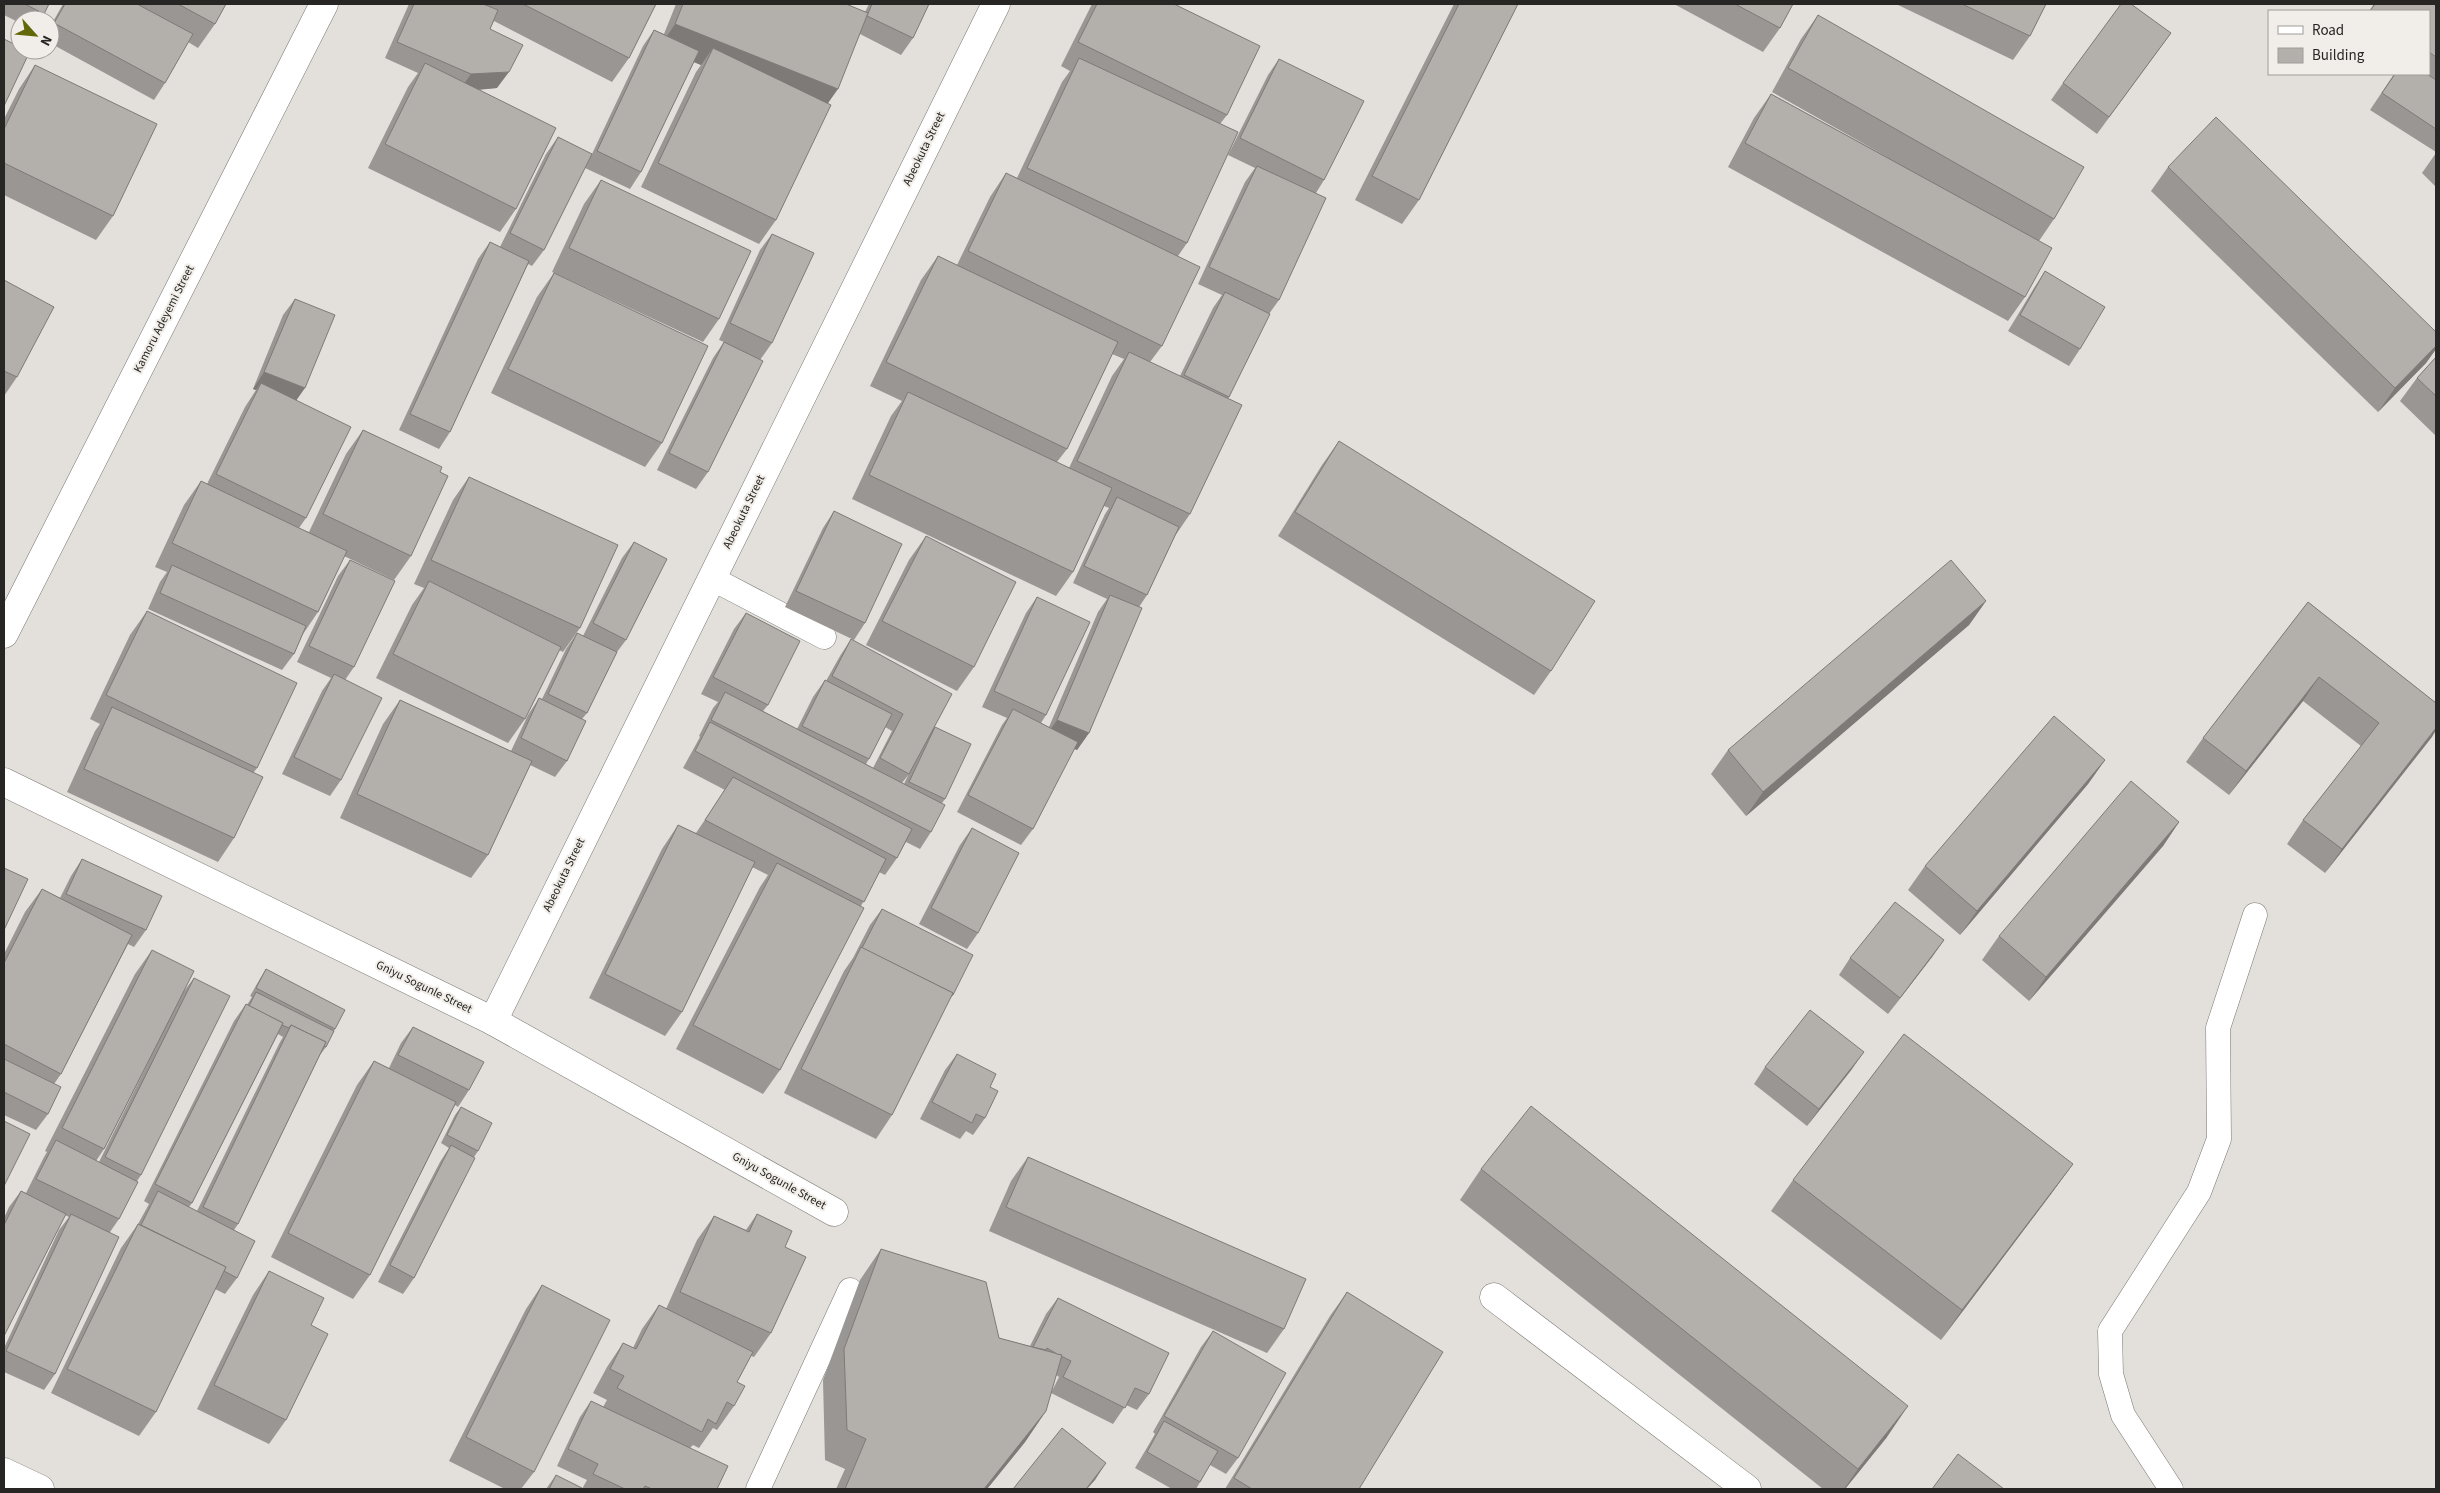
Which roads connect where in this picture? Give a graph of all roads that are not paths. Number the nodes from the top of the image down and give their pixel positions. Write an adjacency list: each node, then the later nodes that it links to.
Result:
1 (324, 4): 4 (street, Kamoru Adeyemi Street)
2 (996, 4): 3 (street, Abeokuta Street)
3 (711, 578): 5 (lane); 8 (street, Abeokuta Street)
4 (4, 634)
5 (824, 637)
6 (4, 782): 8 (street, Gniyu Sogunle Street)
7 (2255, 916): 16 (lane)
8 (492, 1021): 9 (street, Gniyu Sogunle Street)
9 (834, 1212)
10 (850, 1290): 14 (lane)
11 (1494, 1297): 15 (street)
12 (4, 1472): 13 (street)
13 (40, 1489)
14 (758, 1489)
15 (1747, 1489)
16 (2171, 1489)

